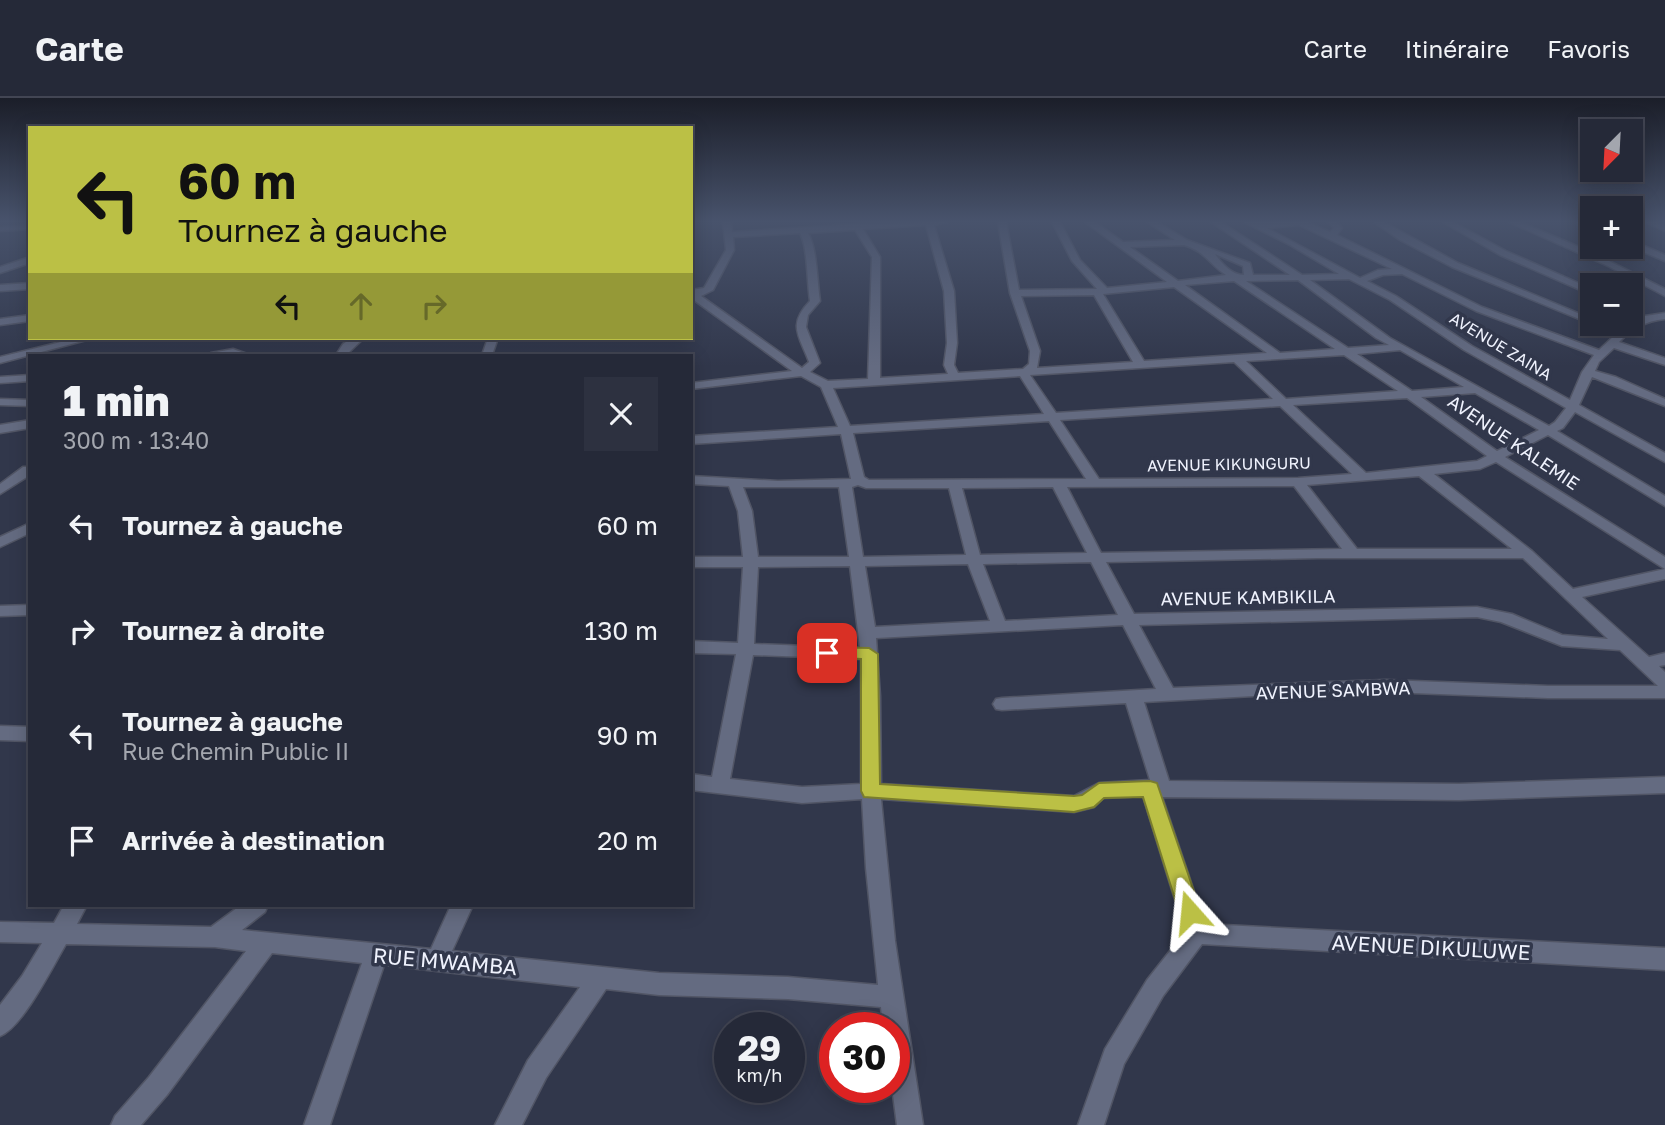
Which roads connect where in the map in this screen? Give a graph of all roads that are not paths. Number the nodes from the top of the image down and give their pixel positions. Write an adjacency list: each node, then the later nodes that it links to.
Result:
1 (719, 270): 26 (street)
2 (810, 270): 52 (street)
3 (876, 270): 57 (street)
4 (943, 270): 54 (street)
5 (1011, 270): 24 (street)
6 (1083, 270): 23 (street)
7 (1156, 270): 19 (street)
8 (1227, 270): 17 (street)
9 (1246, 270): 17 (street)
10 (1289, 270): 16 (street)
11 (1341, 270): 18 (street, AVENUE ZAINA)
12 (1404, 270): 18 (street); 45 (street)
13 (1468, 270): 29 (street)
14 (1542, 270): 21 (street)
15 (1622, 270): 25 (street)
16 (1300, 277): 17 (street); 18 (street); 41 (street)
17 (1245, 278): 19 (street); 42 (street, AVENUE KALEMIE)
18 (1357, 279): 66 (street, AVENUE ZAINA)
19 (1176, 284): 23 (street); 46 (street)
20 (28, 286): 22 (street)
21 (1580, 287)
22 (0, 288)
23 (1101, 292): 24 (street); 50 (street)
24 (1015, 293): 53 (street)
25 (1665, 293)
26 (693, 294)
27 (693, 295): 52 (street)
28 (1643, 315): 32 (street)
29 (1580, 316)
30 (1665, 316): 32 (street, AVENUE KIKUNGURU)
31 (28, 318): 34 (street)
32 (1649, 318): 33 (street, AVENUE KIKUNGURU)
33 (1643, 321)
34 (0, 322)
35 (1622, 336): 40 (street, AVENUE KIKUNGURU)
36 (74, 340): 39 (street)
37 (231, 340): 43 (street)
38 (356, 340): 44 (street)
39 (52, 343): 48 (street)
40 (1614, 344): 45 (street, AVENUE KIKUNGURU); 49 (street)
41 (1403, 348): 42 (street); 60 (street)
42 (1343, 351): 46 (street); 61 (street, AVENUE KALEMIE)
43 (219, 354)
44 (343, 354)
45 (1601, 354): 51 (street, AVENUE KIKUNGURU)
46 (1279, 356): 47 (street)
47 (1237, 359): 50 (street); 63 (street)
48 (0, 360)
49 (1665, 362)
50 (1142, 366): 53 (street)
51 (1588, 372): 65 (street); 66 (street, AVENUE KIKUNGURU)
52 (802, 373): 58 (street); 59 (street)
53 (1024, 374): 54 (street); 67 (street)
54 (955, 378): 57 (street)
55 (28, 379): 56 (street)
56 (0, 380)
57 (874, 382): 58 (street)
58 (826, 384): 70 (street)
59 (693, 386)
60 (1475, 390): 61 (street); 71 (street)
61 (1410, 395): 63 (street); 73 (street, AVENUE KALEMIE)
62 (28, 399): 64 (street)
63 (1279, 400): 67 (street); 77 (street)
64 (1, 403)
65 (1665, 403)
66 (1572, 406): 71 (street, AVENUE KIKUNGURU); 74 (street, AVENUE ZAINA)
67 (1052, 416): 70 (street); 84 (street)
68 (28, 425): 69 (street)
69 (4, 429)
70 (846, 430): 72 (street); 82 (street)
71 (1549, 432): 73 (street, AVENUE KIKUNGURU); 88 (street)
72 (693, 440)
73 (1498, 458): 76 (street, AVENUE KIKUNGURU); 98 (street, AVENUE KALEMIE)
74 (1665, 458)
75 (28, 470): 79 (street)
76 (1423, 472): 77 (street, AVENUE KIKUNGURU); 92 (street)
77 (1362, 477): 81 (street, AVENUE KIKUNGURU)
78 (693, 480): 80 (street, AVENUE KIKUNGURU)
79 (14, 481): 83 (street); 87 (street)
80 (734, 482): 82 (street, AVENUE KIKUNGURU); 97 (street)
81 (1298, 482): 84 (street, AVENUE KIKUNGURU); 91 (street)
82 (853, 483): 85 (street, AVENUE KIKUNGURU); 95 (street)
83 (28, 484)
84 (1096, 484): 86 (street, AVENUE KIKUNGURU)
85 (955, 485): 86 (street, AVENUE KIKUNGURU); 94 (street)
86 (1059, 485): 93 (street)
87 (0, 490)
88 (1665, 502)
89 (28, 528): 90 (street)
90 (0, 543)
91 (1352, 552): 92 (street); 93 (street)
92 (1527, 554): 100 (street)
93 (1095, 556): 94 (street); 103 (street)
94 (974, 560): 95 (street); 104 (street)
95 (855, 561): 97 (street); 105 (street)
96 (693, 562): 97 (street)
97 (749, 562): 108 (street)
98 (1665, 564)
99 (1665, 574): 100 (street)
100 (1571, 594): 106 (street)
101 (28, 610): 102 (street)
102 (0, 611)
103 (1129, 620): 104 (street, AVENUE KAMBIKILA); 106 (street, AVENUE KAMBIKILA); 114 (street)
104 (1000, 628): 105 (street, AVENUE KAMBIKILA)
105 (867, 633): 109 (street)
106 (1623, 644): 111 (street)
107 (693, 647): 108 (street)
108 (746, 651): 109 (street); 121 (street)
109 (869, 654): 123 (street)
110 (1665, 659): 111 (street)
111 (1645, 664): 112 (street)
112 (1665, 682)
113 (1665, 692): 114 (street, AVENUE SAMBWA)
114 (1168, 696): 115 (street, AVENUE SAMBWA)
115 (1133, 697): 116 (street, AVENUE SAMBWA); 122 (street)
116 (1002, 704)
117 (0, 733): 118 (street)
118 (28, 734)
119 (693, 782): 121 (street)
120 (1665, 785): 122 (street)
121 (719, 786): 123 (street)
122 (1156, 789): 123 (street); 129 (street)
123 (870, 791): 136 (street)
124 (75, 907): 128 (street)
125 (254, 907): 130 (street)
126 (461, 907): 134 (street)
127 (0, 932): 128 (street, RUE MWAMBA)
128 (61, 933): 130 (street, RUE MWAMBA); 137 (street)
129 (1197, 934): 133 (street, AVENUE DIKULUWE); 142 (street)
130 (215, 937): 131 (street, RUE MWAMBA)
131 (267, 943): 132 (street, RUE MWAMBA); 138 (street)
132 (376, 955): 134 (street, RUE MWAMBA); 139 (street)
133 (1665, 959)
134 (437, 960): 135 (street, RUE MWAMBA)
135 (600, 978): 136 (street, RUE MWAMBA); 140 (street)
136 (891, 997): 141 (street)
137 (0, 1024)
138 (124, 1125)
139 (317, 1125)
140 (508, 1125)
141 (910, 1125)
142 (1091, 1125)

